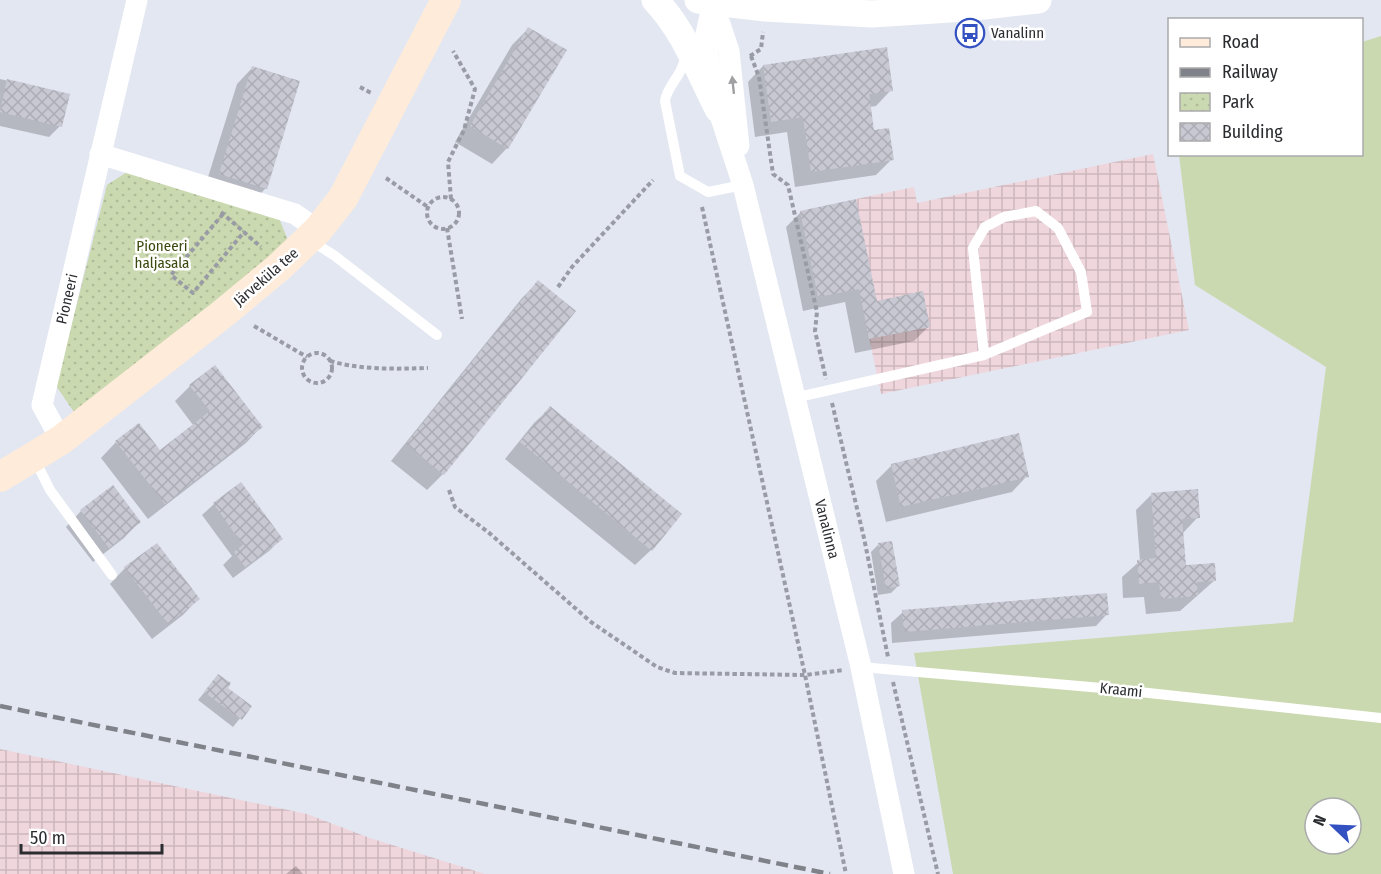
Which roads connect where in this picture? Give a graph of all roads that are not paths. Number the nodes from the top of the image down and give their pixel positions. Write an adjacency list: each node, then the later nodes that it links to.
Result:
1 (137, 0): 8 (street, Pioneeri)
2 (446, 0): 10 (main road, Järveküla tee)
3 (655, 0): 6 (street)
4 (1038, 0): 5 (street)
5 (707, 1): 7 (street, Vanalinna); 9 (street, Vanalinna, one-way to 5)
6 (687, 48): 7 (street); 9 (lane)
7 (718, 109): 9 (street, Vanalinna)
8 (100, 154): 10 (street); 14 (street, Pioneeri)
9 (743, 185): 13 (street, Vanalinna)
10 (314, 235): 11 (lane); 14 (main road, Järveküla tee)
11 (437, 334)
12 (984, 355): 12 (lane); 13 (lane)
13 (794, 398): 18 (street, Vanalinna)
14 (61, 440): 15 (main road, Järveküla tee)
15 (33, 457): 16 (main road, Järveküla tee); 17 (lane)
16 (0, 477)
17 (112, 575)
18 (861, 668): 19 (lane, Kraami); 20 (street, Vanalinna)
19 (1381, 718)
20 (903, 874)

